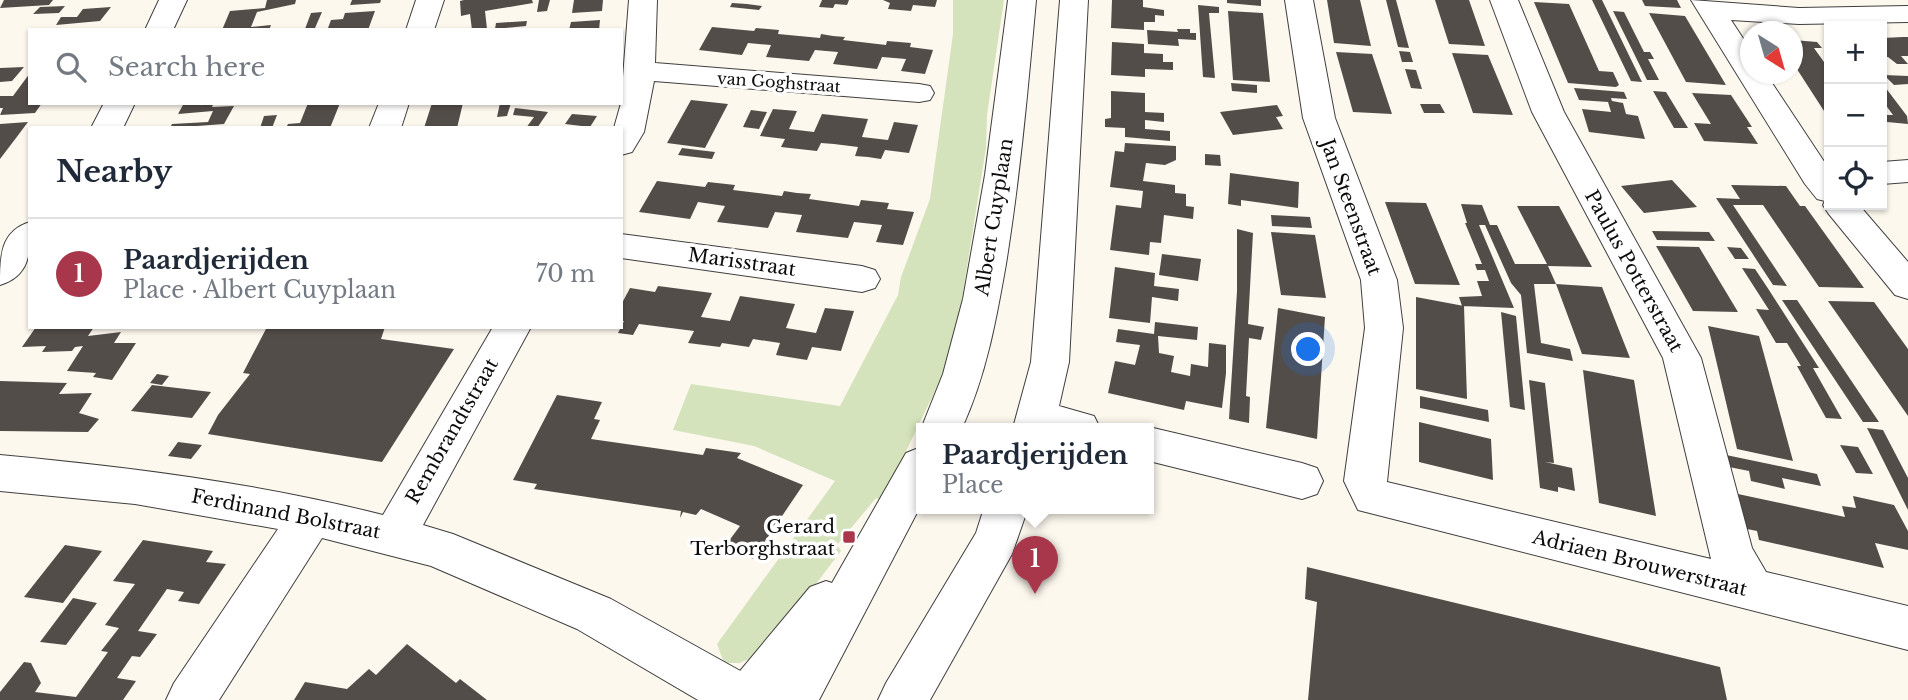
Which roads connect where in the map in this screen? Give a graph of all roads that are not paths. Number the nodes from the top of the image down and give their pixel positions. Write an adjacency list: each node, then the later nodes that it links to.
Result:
1 (173, 0): 10 (street)
2 (430, 0): 11 (street)
3 (643, 0): 13 (street)
4 (1022, 0): 31 (street, Albert Cuyplaan)
5 (1074, 0): 32 (street)
6 (1299, 0): 37 (street, Jan Steenstraat)
7 (1503, 0): 42 (street, Paulus Potterstraat)
8 (1708, 5): 9 (street); 12 (street)
9 (1908, 14)
10 (160, 28)
11 (421, 28)
12 (1740, 56)
13 (639, 71): 15 (street, van Goghstraat); 20 (street)
14 (1759, 84): 23 (street)
15 (919, 93)
16 (119, 105): 18 (street)
17 (393, 105): 19 (street)
18 (108, 126)
19 (386, 126)
20 (623, 143)
21 (1908, 171): 22 (street)
22 (1887, 173)
23 (1824, 180)
24 (1844, 210): 29 (street)
25 (28, 237): 27 (street)
26 (623, 246): 28 (street, Marisstraat)
27 (0, 272)
28 (862, 279)
29 (1908, 286)
30 (511, 329): 41 (street, Rembrandtstraat)
31 (943, 423)
32 (1035, 423)
33 (1154, 445): 36 (street)
34 (0, 473): 39 (street, Ferdinand Bolstraat)
35 (916, 475): 40 (street)
36 (1302, 481)
37 (1373, 497): 42 (street, Adriaen Brouwerstraat)
38 (1004, 514): 47 (street)
39 (312, 516): 41 (street, Ferdinand Bolstraat); 44 (street)
40 (893, 519): 45 (street); 46 (street)
41 (394, 536): 45 (street, Ferdinand Bolstraat)
42 (1752, 591): 43 (street, Adriaen Brouwerstraat)
43 (1908, 628)
44 (191, 700)
45 (746, 700)
46 (792, 700)
47 (903, 700)

